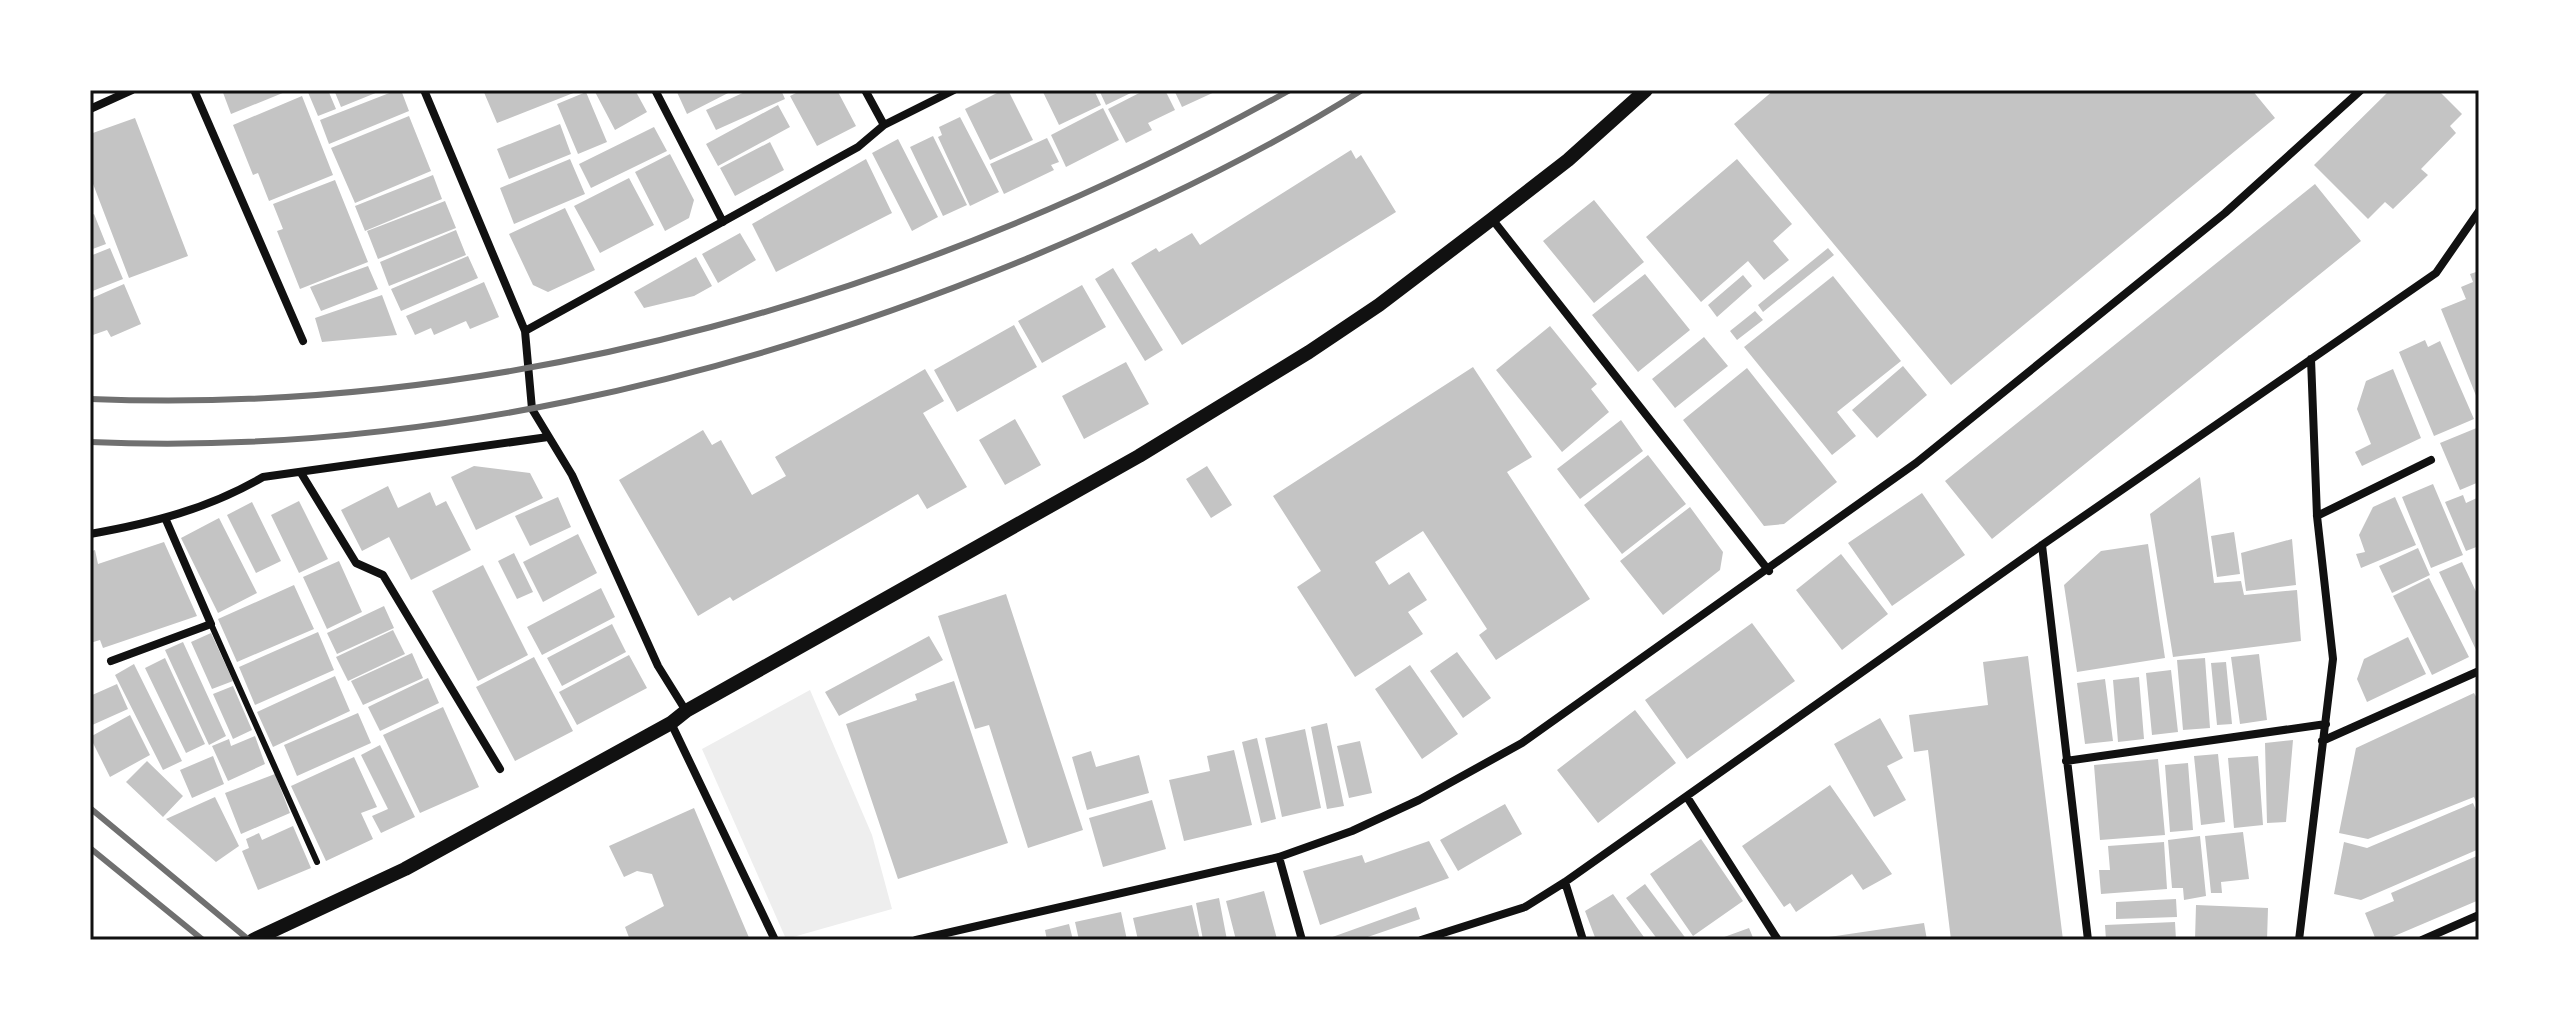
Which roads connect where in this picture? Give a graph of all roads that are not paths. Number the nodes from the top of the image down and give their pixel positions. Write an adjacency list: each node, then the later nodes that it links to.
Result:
1 (132, 90): 9 (street)
2 (194, 90): 15 (street)
3 (424, 90): 14 (street)
4 (655, 90): 13 (street)
5 (865, 90): 10 (street)
6 (954, 90): 10 (street)
7 (1646, 90): 12 (street)
8 (2361, 90): 24 (street)
9 (90, 109)
10 (884, 125): 13 (street)
11 (2479, 211): 16 (street)
12 (1492, 219): 24 (street); 28 (street)
13 (723, 222): 14 (street)
14 (525, 331): 17 (street)
15 (303, 341)
16 (2311, 359): 20 (street); 23 (street)
17 (548, 437): 19 (street); 28 (street)
18 (2431, 460): 20 (street)
19 (301, 473): 21 (street); 33 (street)
20 (2317, 516): 30 (street)
21 (166, 520): 22 (street); 25 (street)
22 (90, 534)
23 (2042, 545): 32 (street); 34 (street)
24 (1769, 571): 35 (street)
25 (211, 624): 26 (street); 36 (lane)
26 (111, 661)
27 (2479, 671): 31 (street)
28 (686, 711): 29 (street)
29 (671, 723): 39 (street); 40 (street)
30 (2326, 724): 31 (street); 32 (street)
31 (2322, 741): 47 (street)
32 (2066, 761): 46 (street)
33 (500, 769)
34 (1687, 797): 37 (street); 45 (street)
35 (1279, 857): 41 (street); 42 (street)
36 (317, 862)
37 (1565, 882): 43 (street); 44 (street)
38 (2479, 915): 48 (street)
39 (253, 940)
40 (775, 940)
41 (916, 940)
42 (1302, 940)
43 (1421, 940)
44 (1583, 940)
45 (1778, 940)
46 (2088, 940)
47 (2299, 940)
48 (2422, 940)

